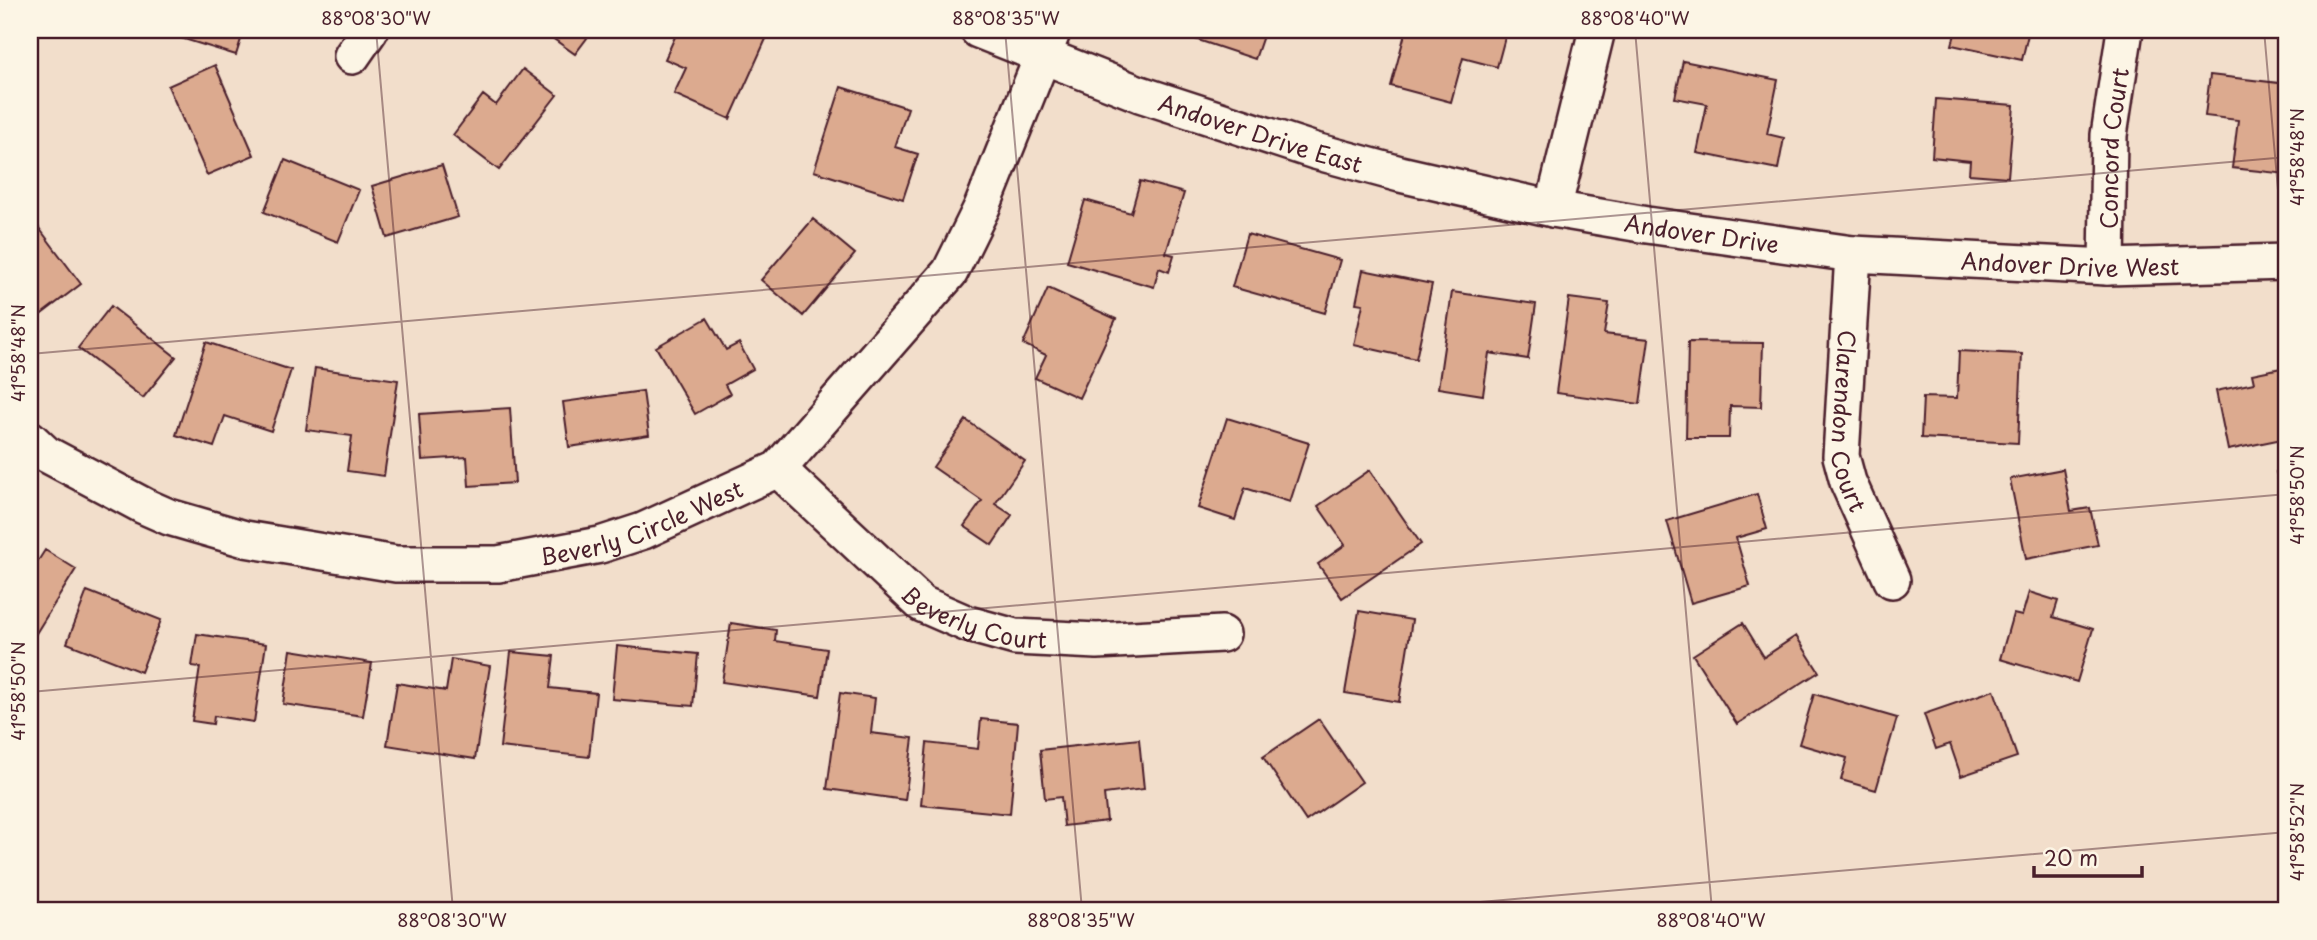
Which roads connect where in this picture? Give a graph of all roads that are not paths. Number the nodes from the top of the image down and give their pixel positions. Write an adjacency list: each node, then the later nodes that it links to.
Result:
1 (978, 30): 4 (street, Andover Drive East)
2 (1597, 30): 5 (street)
3 (2125, 30): 8 (street, Concord Court)
4 (1048, 43): 5 (street, Andover Drive East); 10 (street, Beverly Circle West)
5 (1553, 209): 6 (street, Andover Drive)
6 (1853, 254): 8 (street, Andover Drive West); 11 (street, Clarendon Court)
7 (2287, 262): 8 (street, Andover Drive West)
8 (2107, 267)
9 (30, 439): 10 (street, Beverly Circle West)
10 (778, 468): 12 (street, Beverly Court)
11 (1892, 580)
12 (1222, 634)

